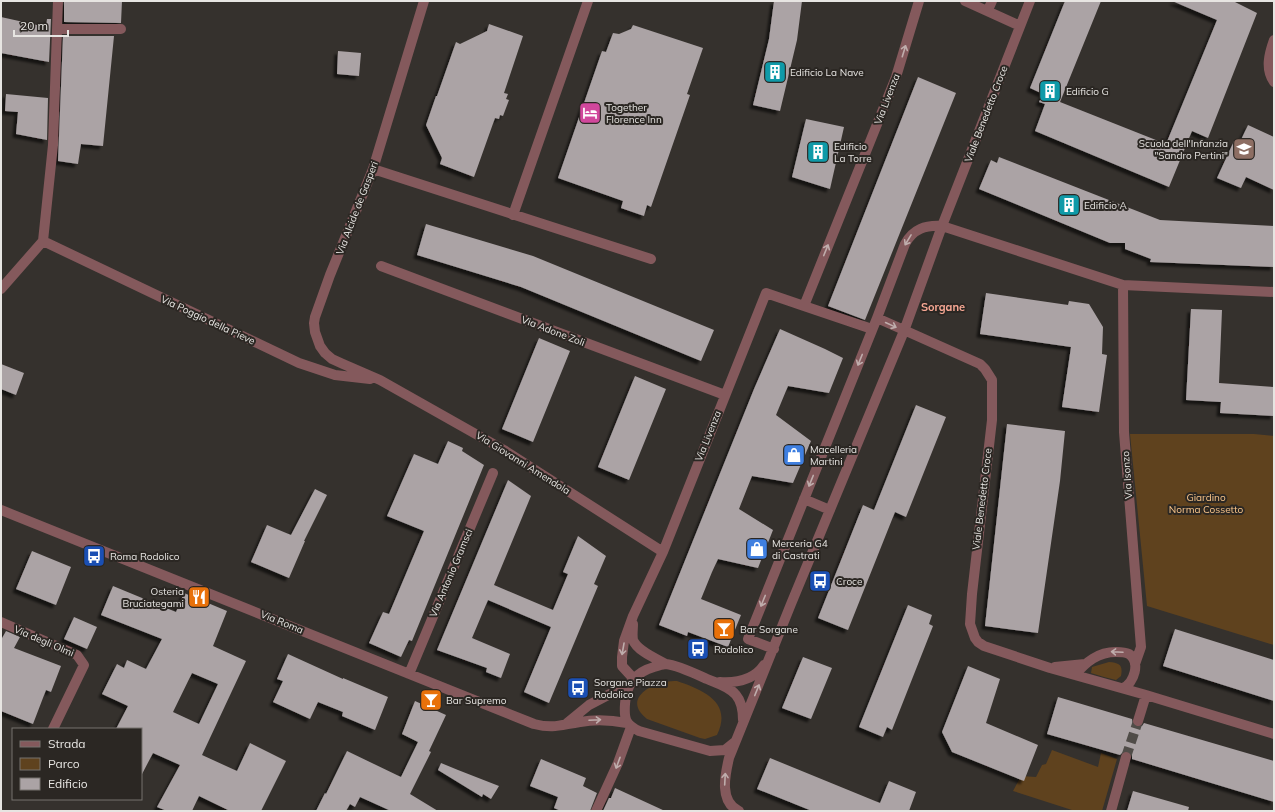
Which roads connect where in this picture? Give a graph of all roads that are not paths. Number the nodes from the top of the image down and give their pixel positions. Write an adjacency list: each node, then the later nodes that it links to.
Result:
1 (58, 1): 9 (street)
2 (424, 1): 13 (street, Via Alcide de Gasperi)
3 (588, 1): 14 (street)
4 (919, 1): 22 (street, Via Livenza, one-way to 4)
5 (965, 1): 7 (street)
6 (1030, 1): 8 (street, Viale Benedetto Croce)
7 (990, 6): 8 (street)
8 (1020, 26): 15 (street, Viale Benedetto Croce)
9 (58, 29): 10 (street); 16 (street)
10 (121, 29)
11 (1274, 40): 12 (street)
12 (1274, 82)
13 (373, 169): 14 (street); 26 (street, Via Alcide de Gasperi)
14 (513, 214): 17 (street)
15 (942, 226): 19 (street); 23 (street, one-way to 23); 25 (street, Viale Benedetto Croce)
16 (43, 241): 20 (street); 26 (street, Via Poggio della Pieve)
17 (651, 259)
18 (381, 266): 27 (street, Via Adone Zoli)
19 (1123, 285): 21 (street); 38 (street, Via Isonzo)
20 (1, 289)
21 (1274, 292)
22 (804, 306): 24 (street, Via Livenza); 27 (street, Via Livenza)
23 (877, 318): 24 (street); 25 (street, Viale Benedetto Croce, one-way to 25)
24 (872, 329): 29 (street, one-way to 29)
25 (904, 331): 31 (street, Viale Benedetto Croce); 39 (street, Viale Benedetto Croce)
26 (380, 380): 32 (street, Via Giovanni Amendola)
27 (725, 395): 32 (street, Via Livenza)
28 (493, 473): 40 (street, Via Antonio Gramsci)
29 (804, 499): 31 (street); 35 (street, one-way to 35)
30 (1, 510): 40 (street, Via Roma)
31 (830, 510): 35 (street, Viale Benedetto Croce)
32 (663, 552): 33 (street, Via Livenza)
33 (633, 616): 36 (street, Via Livenza); 42 (street, Via Livenza, one-way to 42)
34 (1, 622): 50 (street, Via degli Olmi)
35 (772, 653): 43 (street, Viale Benedetto Croce); 47 (street, Viale Benedetto Croce, one-way to 35)
36 (666, 664): 42 (street); 43 (street)
37 (1085, 664): 38 (street, Viale Benedetto Croce, one-way to 37); 39 (street, Viale Benedetto Croce); 41 (street, Viale Benedetto Croce)
38 (1135, 664): 44 (street)
39 (1050, 668): 41 (street, Viale Benedetto Croce)
40 (409, 674): 49 (street, Via Roma)
41 (1075, 676): 44 (street, Viale Benedetto Croce)
42 (631, 681): 48 (street); 49 (street)
43 (715, 682): 47 (street)
44 (1123, 688): 45 (street, Viale Benedetto Croce)
45 (1146, 695): 46 (street); 51 (street, Viale Benedetto Croce)
46 (1138, 721)
47 (743, 723): 52 (street)
48 (629, 725): 49 (street, Via Roma, one-way to 48); 52 (street); 54 (street, one-way to 54)
49 (564, 726)
50 (53, 728)
51 (1274, 734)
52 (736, 742): 55 (street, one-way to 52)
53 (1126, 757): 56 (street)
54 (596, 811)
55 (739, 811)
56 (1111, 811)

